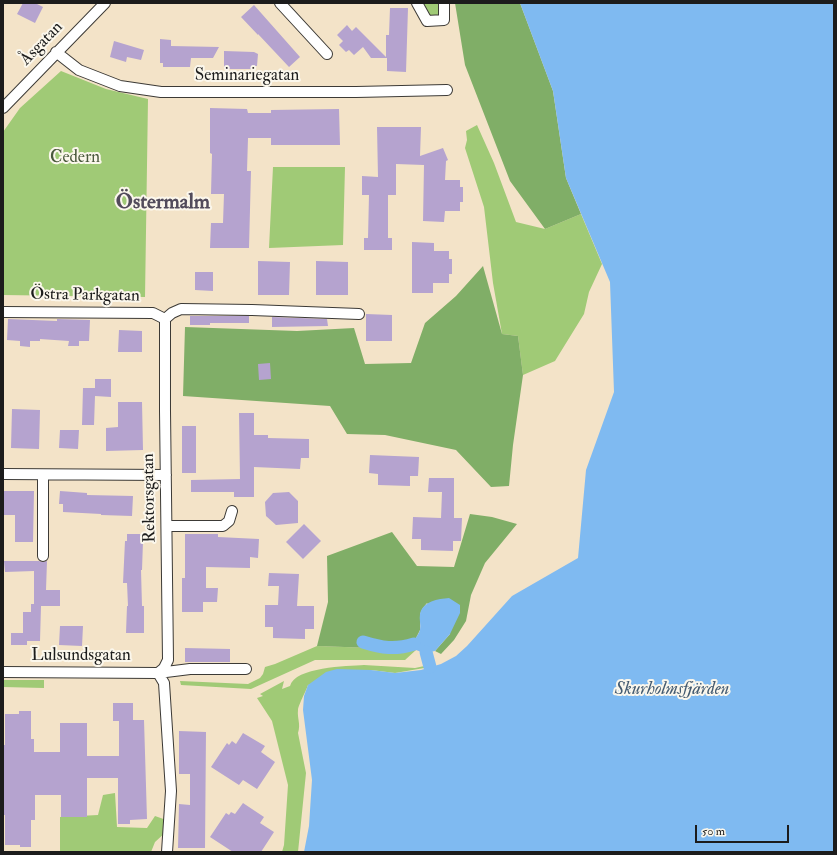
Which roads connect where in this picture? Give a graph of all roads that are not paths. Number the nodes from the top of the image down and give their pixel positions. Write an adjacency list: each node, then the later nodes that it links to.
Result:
1 (105, 3): 5 (street, Åsgatan)
2 (280, 3): 6 (street)
3 (416, 3): 4 (street)
4 (444, 3)
5 (56, 52): 7 (street, Seminariegatan); 8 (street, Åsgatan)
6 (327, 54)
7 (447, 90)
8 (3, 108)
9 (3, 312): 11 (street, Östra Parkgatan)
10 (359, 314): 11 (street)
11 (165, 319): 14 (street, Rektorsgatan)
12 (3, 474): 13 (street)
13 (43, 475): 14 (street); 17 (street)
14 (166, 475): 16 (street, Rektorsgatan)
15 (232, 510): 16 (street)
16 (167, 526): 20 (street, Rektorsgatan)
17 (43, 556)
18 (246, 669): 20 (street, Lulsundsgatan)
19 (3, 672): 20 (street, Lulsundsgatan)
20 (158, 673): 21 (street)
21 (167, 852)

